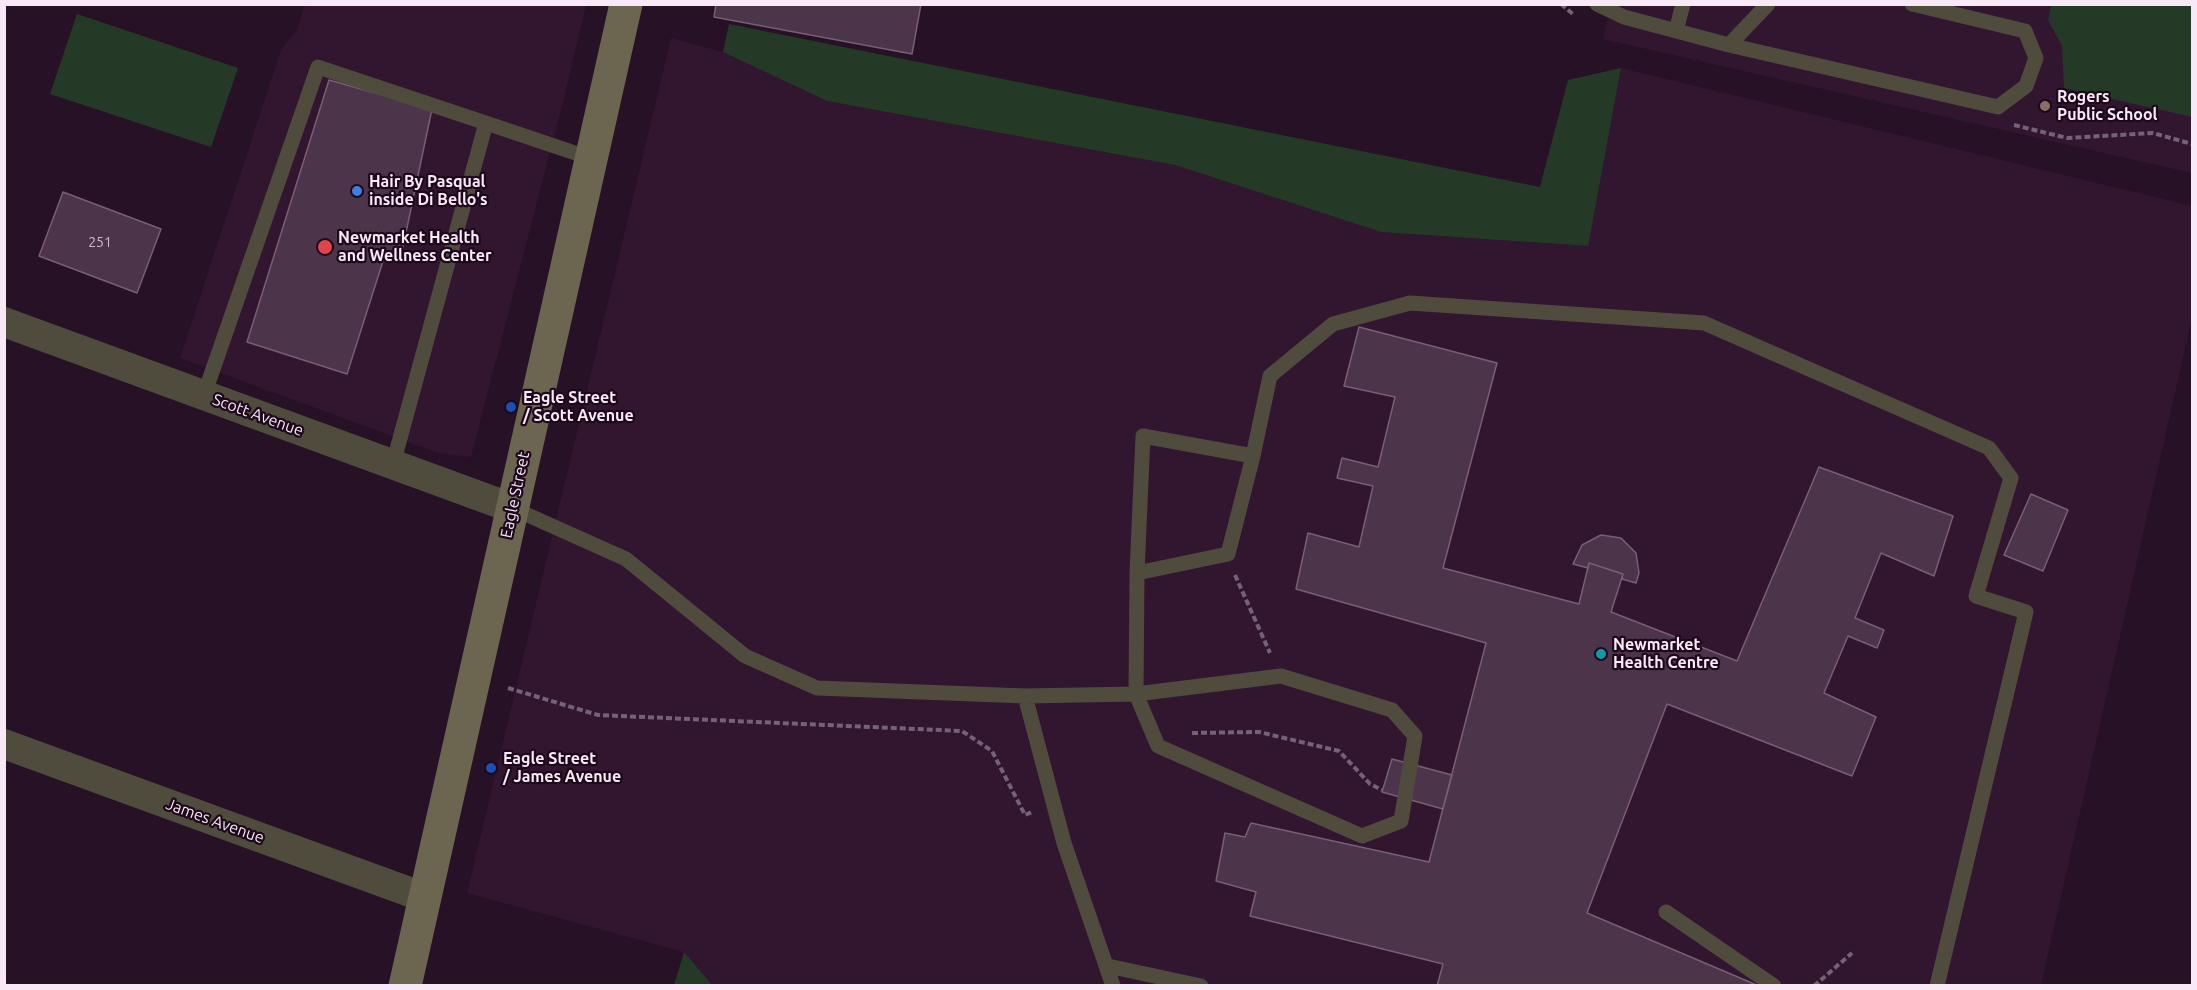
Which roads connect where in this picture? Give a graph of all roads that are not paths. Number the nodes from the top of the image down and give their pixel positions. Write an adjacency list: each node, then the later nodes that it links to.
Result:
1 (626, 4): 9 (main road, Eagle Street)
2 (1597, 4): 6 (lane)
3 (1683, 4): 6 (lane)
4 (1768, 4): 7 (lane)
5 (1912, 4): 7 (lane)
6 (1676, 31): 7 (lane)
7 (1729, 45)
8 (486, 123): 9 (lane); 11 (lane); 13 (lane)
9 (590, 158): 14 (main road, Eagle Street)
10 (4, 322): 11 (street, Scott Avenue)
11 (204, 394): 13 (street, Scott Avenue)
12 (1253, 456): 15 (lane); 15 (lane); 26 (lane)
13 (393, 464): 14 (street, Scott Avenue)
14 (512, 508): 17 (lane); 19 (main road, Eagle Street)
15 (1137, 573): 16 (lane)
16 (1136, 694): 16 (lane); 17 (lane)
17 (1025, 696): 21 (lane)
18 (4, 744): 19 (street, James Avenue)
19 (426, 898): 22 (main road, Eagle Street)
20 (1666, 912): 25 (lane)
21 (1108, 966): 23 (lane); 24 (lane)
22 (405, 986)
23 (1113, 986)
24 (1201, 986)
25 (1774, 986)
26 (1937, 986)

